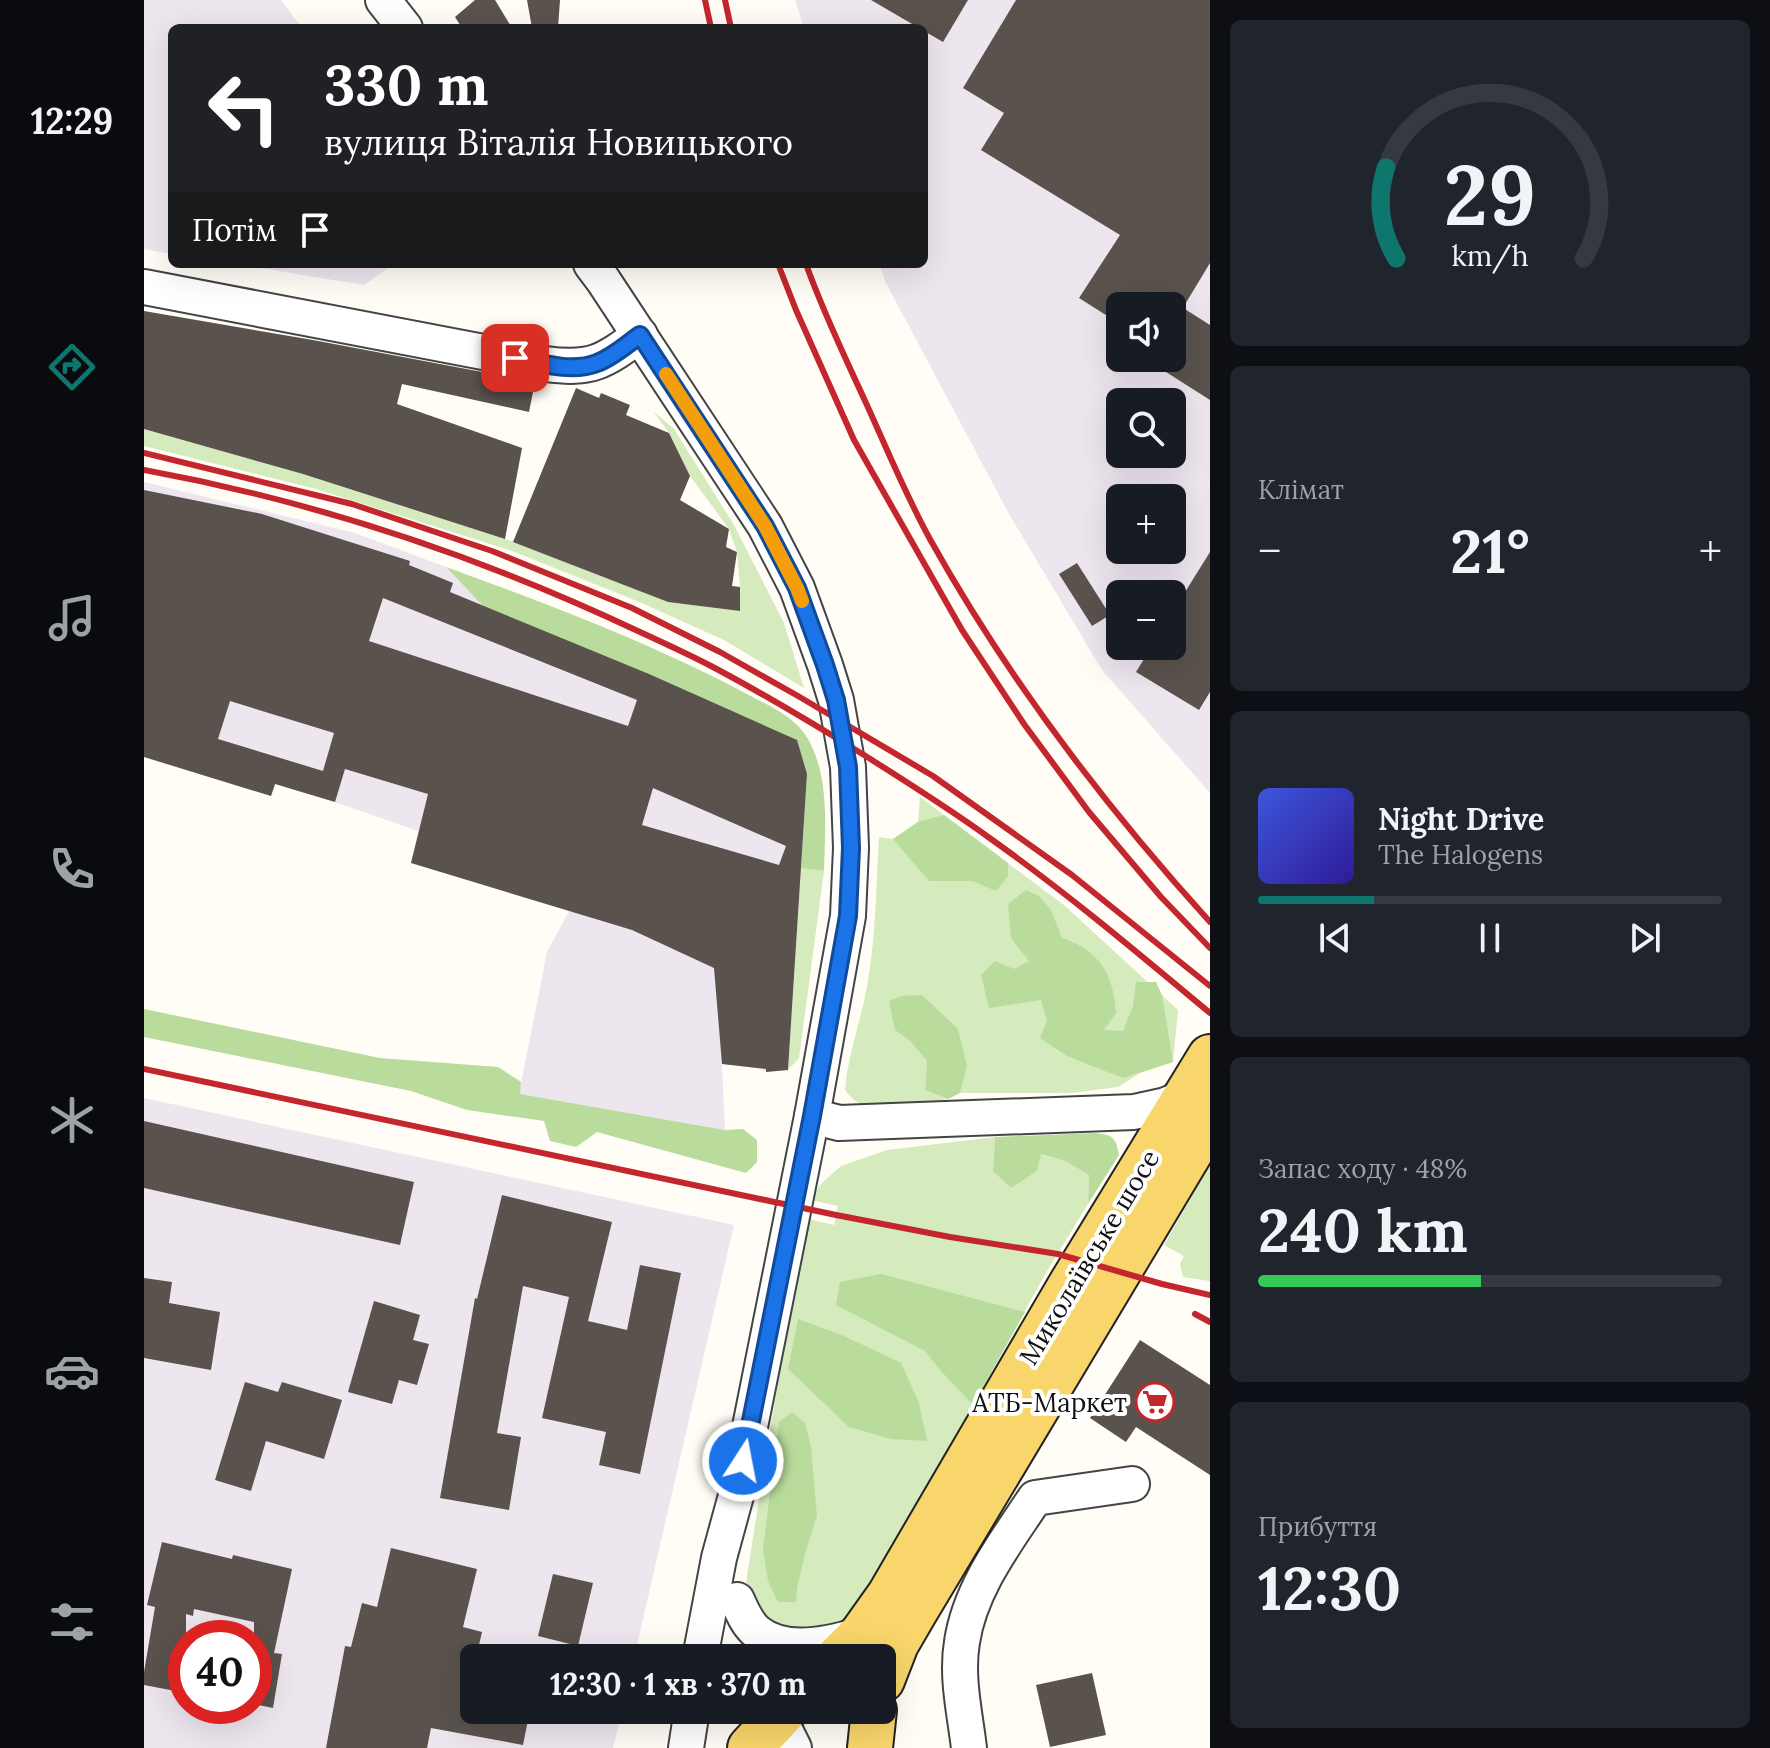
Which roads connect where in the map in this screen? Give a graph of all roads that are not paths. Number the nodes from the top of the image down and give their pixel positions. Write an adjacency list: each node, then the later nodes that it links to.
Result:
1 (383, 0): 2 (street)
2 (402, 24)
3 (594, 268): 5 (street)
4 (144, 287): 5 (street)
5 (640, 335): 8 (street)
6 (1210, 1057): 7 (main road, Миколаївське шосе)
7 (1198, 1107): 8 (street); 13 (main road, Миколаївське шосе); 14 (main road, Миколаївське шосе)
8 (812, 1116): 10 (street)
9 (1132, 1484): 19 (street)
10 (735, 1622): 11 (street); 12 (street)
11 (714, 1644)
12 (796, 1644)
13 (852, 1644)
14 (896, 1644)
15 (690, 1724): 17 (street)
16 (873, 1724): 18 (main road)
17 (686, 1748)
18 (870, 1748)
19 (969, 1748)

